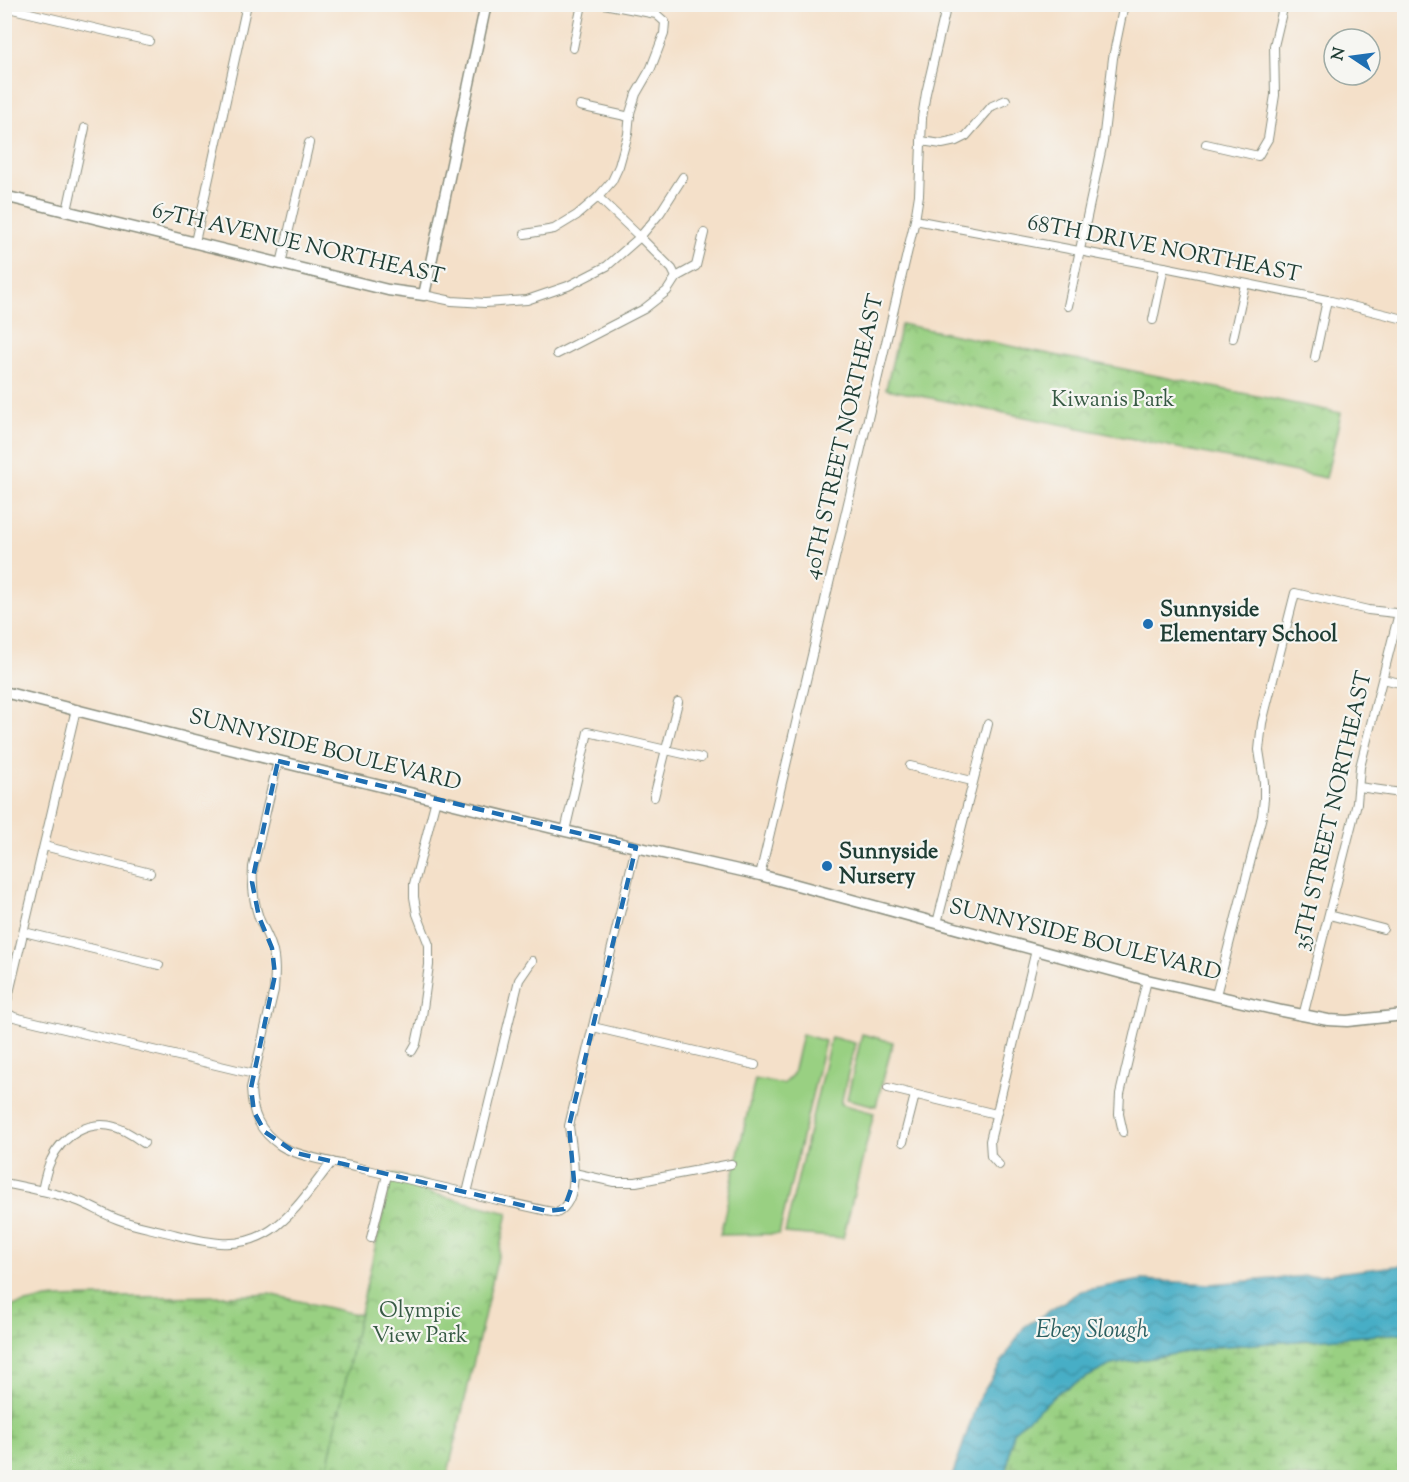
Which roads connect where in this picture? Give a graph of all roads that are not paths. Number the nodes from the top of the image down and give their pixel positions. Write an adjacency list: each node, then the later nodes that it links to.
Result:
1 (247, 4): 26 (street)
2 (486, 4): 32 (street)
3 (582, 4): 10 (street)
4 (604, 4): 13 (street)
5 (946, 4): 15 (street, 40TH STREET NORTHEAST)
6 (1124, 4): 27 (street)
7 (1284, 4): 17 (street)
8 (4, 7): 9 (street)
9 (149, 41)
10 (573, 48)
11 (1006, 100): 15 (street)
12 (580, 106): 13 (street)
13 (630, 117): 20 (street)
14 (86, 128): 21 (street)
15 (921, 141): 22 (street, 40TH STREET NORTHEAST)
16 (309, 144): 28 (street)
17 (1206, 144)
18 (683, 177): 25 (street, 67TH AVENUE NORTHEAST)
19 (4, 196): 21 (street, 67TH AVENUE NORTHEAST)
20 (598, 197): 24 (street); 25 (street)
21 (67, 211): 26 (street, 67TH AVENUE NORTHEAST)
22 (915, 220): 27 (street, 68TH DRIVE NORTHEAST); 60 (street, 40TH STREET NORTHEAST)
23 (704, 233): 30 (street)
24 (525, 234)
25 (640, 237): 30 (street); 32 (street, 67TH AVENUE NORTHEAST)
26 (195, 242): 28 (street, 67TH AVENUE NORTHEAST)
27 (1079, 251): 29 (street, 68TH DRIVE NORTHEAST); 34 (street)
28 (281, 264): 32 (street, 67TH AVENUE NORTHEAST)
29 (1164, 267): 31 (street, 68TH DRIVE NORTHEAST); 36 (street)
30 (676, 277): 38 (street)
31 (1245, 284): 33 (street, 68TH DRIVE NORTHEAST); 37 (street)
32 (424, 295)
33 (1327, 300): 35 (street, 68TH DRIVE NORTHEAST); 39 (street)
34 (1068, 306)
35 (1404, 319)
36 (1153, 320)
37 (1233, 338)
38 (557, 354)
39 (1315, 357)
40 (1402, 614): 41 (street, 35TH STREET NORTHEAST); 69 (street)
41 (1383, 679): 42 (street); 52 (street, 35TH STREET NORTHEAST)
42 (1404, 684)
43 (4, 692): 45 (street, SUNNYSIDE BOULEVARD)
44 (678, 702): 47 (street)
45 (76, 709): 49 (street, SUNNYSIDE BOULEVARD); 57 (street)
46 (988, 724): 51 (street)
47 (666, 750): 48 (street); 54 (street); 56 (street)
48 (701, 758)
49 (278, 761): 55 (street, SUNNYSIDE BOULEVARD); 76 (street)
50 (910, 766): 51 (street)
51 (972, 781): 62 (street)
52 (1359, 787): 53 (street); 61 (street, 35TH STREET NORTHEAST)
53 (1404, 795)
54 (654, 797)
55 (436, 799): 56 (street, SUNNYSIDE BOULEVARD); 74 (street)
56 (565, 831): 58 (street, SUNNYSIDE BOULEVARD)
57 (44, 846): 59 (street); 64 (street)
58 (636, 847): 60 (street, SUNNYSIDE BOULEVARD); 73 (street)
59 (150, 873)
60 (760, 875): 62 (street, SUNNYSIDE BOULEVARD)
61 (1329, 915): 63 (street); 72 (street, 35TH STREET NORTHEAST)
62 (937, 923): 65 (street, SUNNYSIDE BOULEVARD)
63 (1383, 929)
64 (24, 932): 67 (street); 70 (street)
65 (1036, 950): 68 (street, SUNNYSIDE BOULEVARD); 79 (street)
66 (532, 961): 90 (street)
67 (159, 965)
68 (1147, 980): 69 (street, SUNNYSIDE BOULEVARD); 80 (street)
69 (1216, 995): 72 (street, SUNNYSIDE BOULEVARD)
70 (5, 1012): 76 (street)
71 (1404, 1015): 72 (street, SUNNYSIDE BOULEVARD)
72 (1303, 1016)
73 (593, 1027): 75 (street); 86 (street)
74 (411, 1051)
75 (755, 1065)
76 (254, 1074): 83 (street)
77 (888, 1088): 78 (street)
78 (915, 1095): 79 (street); 81 (street)
79 (996, 1114): 85 (street)
80 (1123, 1131)
81 (903, 1142)
82 (144, 1143): 89 (street)
83 (332, 1162): 87 (street); 89 (street)
84 (731, 1164): 86 (street)
85 (999, 1165)
86 (574, 1173): 90 (street)
87 (387, 1175): 90 (street); 91 (street)
88 (4, 1183): 89 (street)
89 (42, 1191)
90 (467, 1193)
91 (371, 1238)

